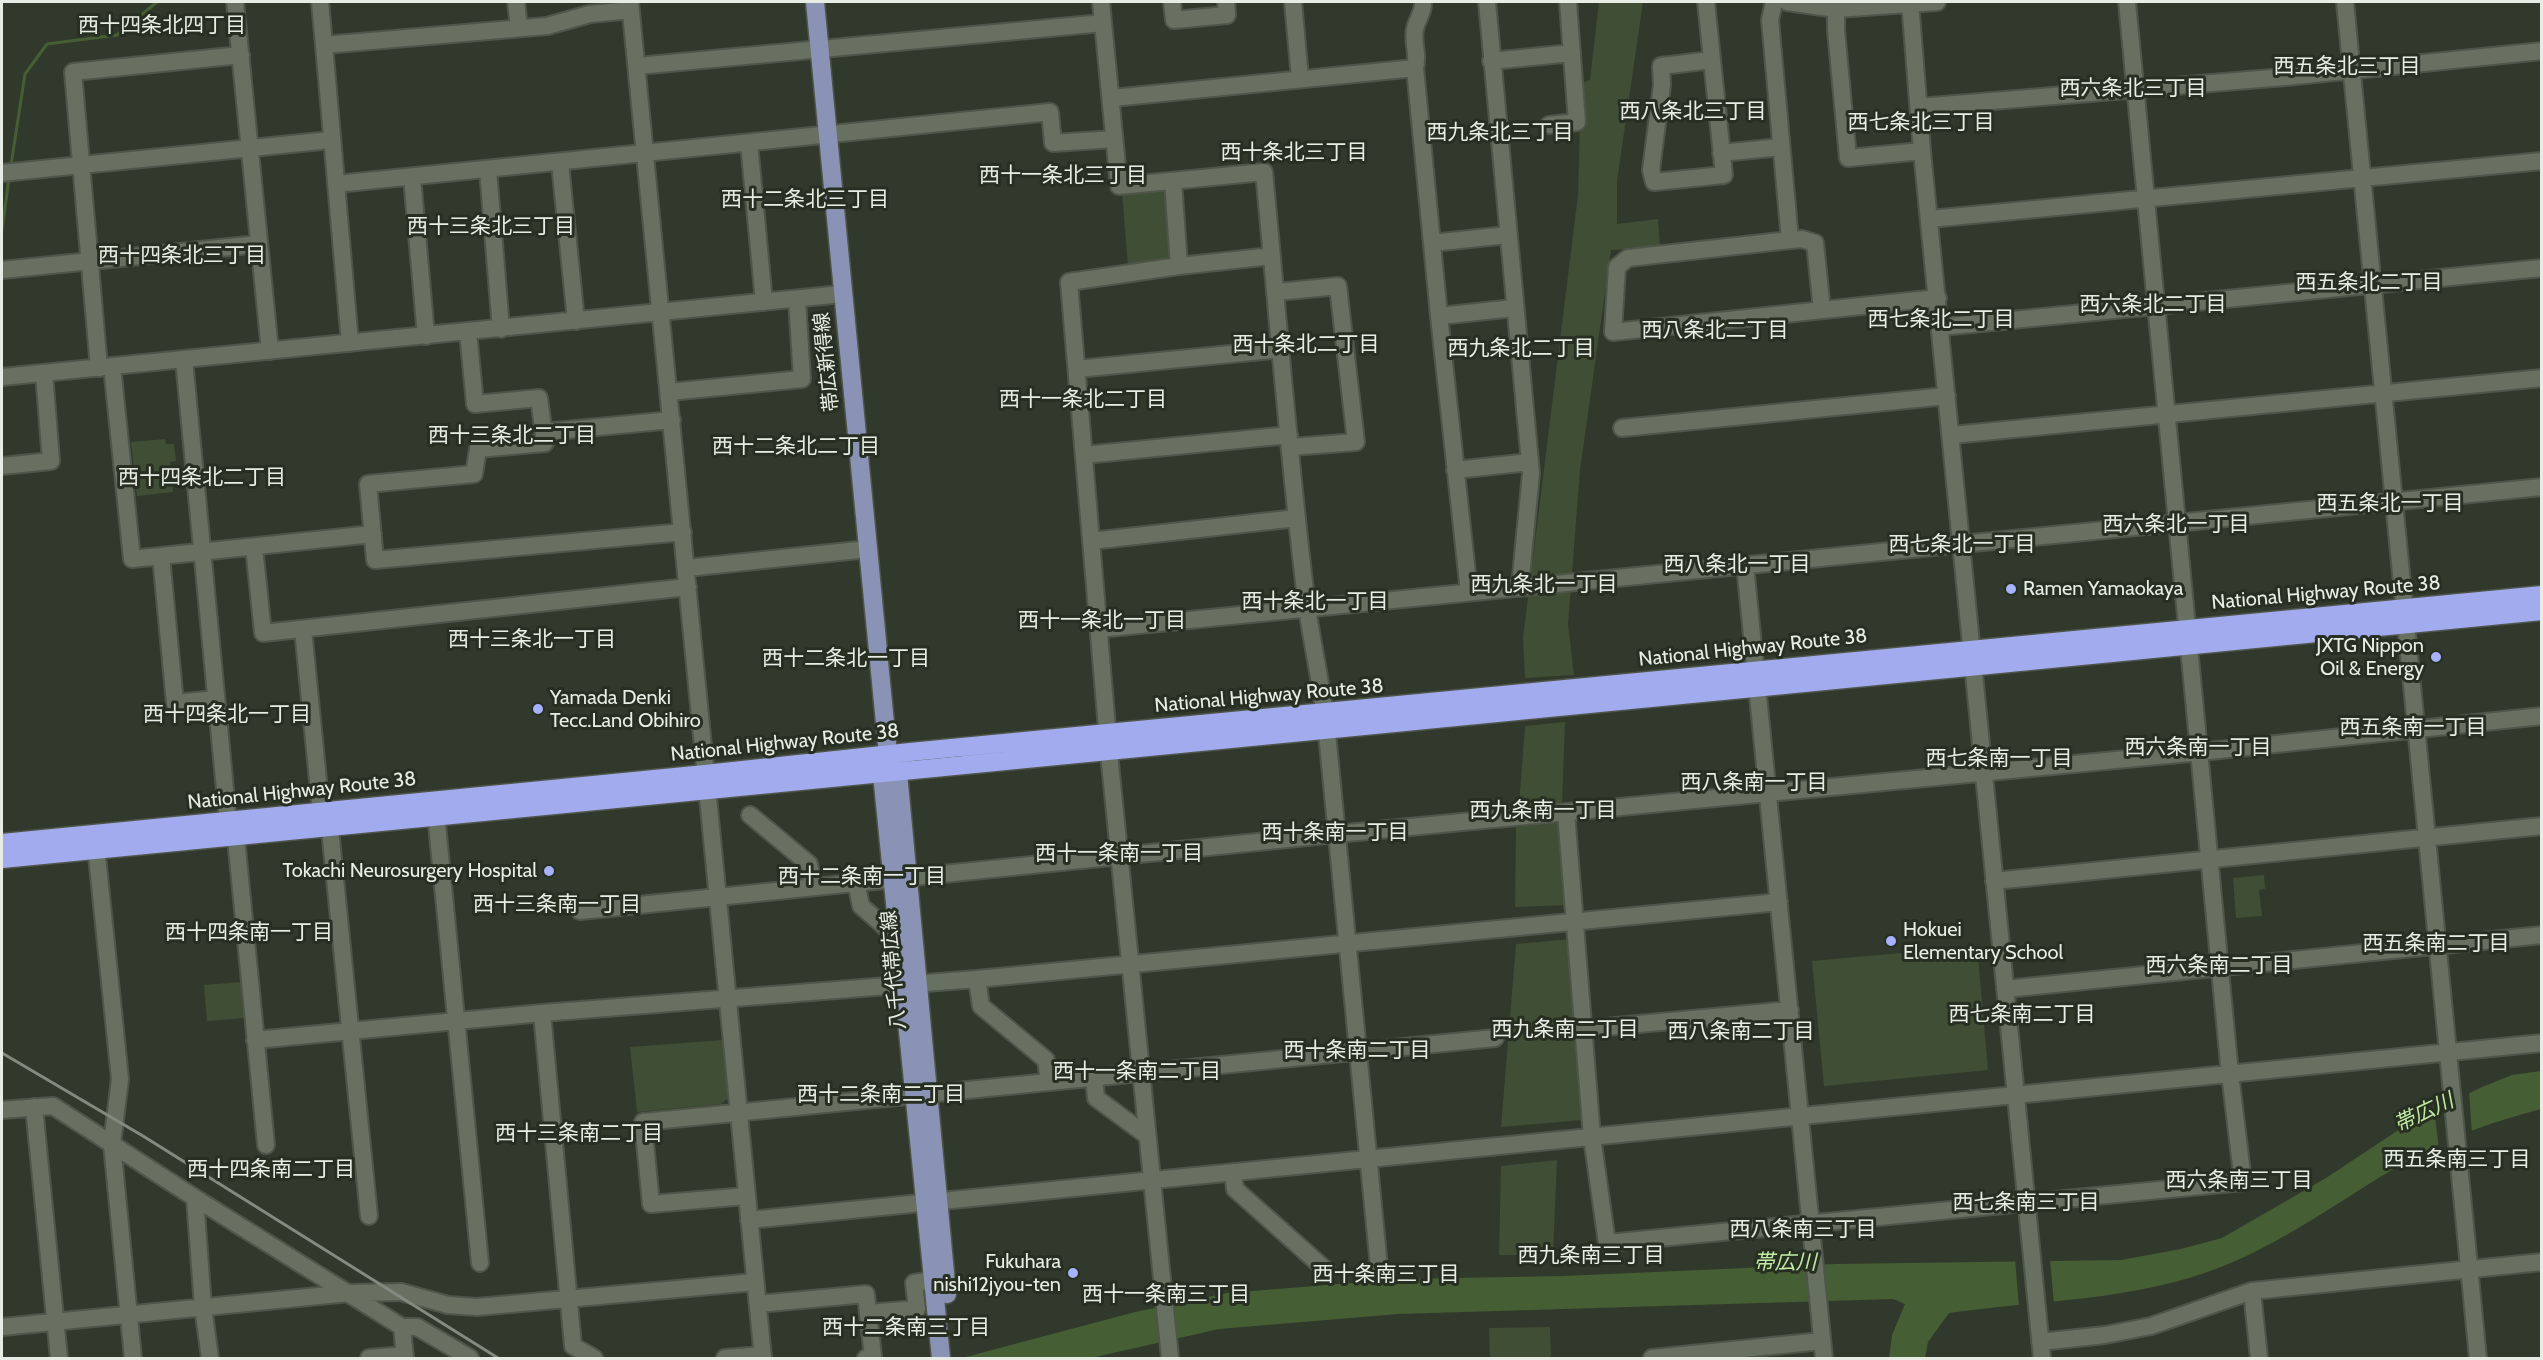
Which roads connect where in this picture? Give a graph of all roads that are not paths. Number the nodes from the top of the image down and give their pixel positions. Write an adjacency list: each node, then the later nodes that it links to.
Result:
1 (236, 2): 27 (street)
2 (320, 2): 23 (street)
3 (516, 2): 22 (street)
4 (815, 2): 24 (main road, 帯広新得線)
5 (1101, 2): 21 (street)
6 (1172, 2): 7 (street)
7 (1226, 2)
8 (1293, 2): 33 (street)
9 (1423, 2): 31 (street)
10 (1486, 2): 29 (street)
11 (1568, 2): 26 (street)
12 (1706, 2): 28 (street)
13 (1774, 2): 42 (street)
14 (1787, 2): 20 (street)
15 (1937, 2): 18 (street)
16 (2127, 2): 34 (street)
17 (2345, 2): 32 (street)
18 (1910, 3): 20 (street); 36 (street)
19 (631, 6): 22 (street); 30 (street)
20 (1836, 9): 44 (street)
21 (1103, 23): 24 (street); 35 (street)
22 (519, 27): 23 (street)
23 (324, 45): 40 (street)
24 (819, 50): 30 (street); 38 (main road, 帯広新得線)
25 (2541, 51): 32 (street)
26 (1572, 53): 29 (street); 37 (street)
27 (241, 55): 43 (street); 49 (street)
28 (1712, 60): 45 (street); 45 (street)
29 (1491, 61): 58 (street)
30 (637, 66): 46 (street)
31 (1415, 68): 33 (street); 60 (street)
32 (2352, 71): 34 (street); 53 (street)
33 (1300, 78): 35 (street)
34 (2136, 90): 36 (street); 56 (street)
35 (1112, 98): 39 (street)
36 (1919, 107): 44 (street)
37 (1549, 125)
38 (827, 134): 39 (street); 41 (street); 69 (main road, 帯広新得線)
39 (1114, 139): 54 (street)
40 (331, 140): 43 (street); 55 (street)
41 (749, 143): 46 (street); 72 (street)
42 (1781, 147): 45 (street); 59 (street)
43 (250, 149): 49 (street); 61 (street)
44 (1922, 151): 57 (street)
45 (1721, 153)
46 (644, 154): 48 (street); 76 (street)
47 (2541, 161): 53 (street)
48 (560, 163): 50 (street); 78 (street)
49 (82, 166): 51 (street); 63 (street)
50 (488, 170): 52 (street); 80 (street)
51 (2, 173)
52 (411, 177): 55 (street); 82 (street)
53 (2362, 178): 56 (street); 67 (street)
54 (1173, 181): 62 (street); 64 (street)
55 (336, 184): 83 (street)
56 (2146, 197): 57 (street); 73 (street)
57 (1930, 219): 70 (street)
58 (1507, 235): 60 (street); 74 (street)
59 (1790, 240): 75 (street); 75 (street)
60 (1432, 243): 77 (street)
61 (259, 244): 63 (street); 85 (street)
62 (1272, 256): 64 (street); 68 (street)
63 (90, 262): 66 (street); 87 (street)
64 (1179, 266): 88 (street)
65 (2541, 268): 67 (street)
66 (2, 270)
67 (2372, 285): 73 (street); 93 (street)
68 (1277, 292): 84 (street); 100 (street)
69 (842, 294): 71 (street); 114 (main road, 帯広新得線)
70 (1938, 298): 75 (street); 79 (street)
71 (797, 299): 72 (street); 92 (street)
72 (764, 302): 76 (street)
73 (2157, 305): 79 (street); 95 (street)
74 (1514, 308): 77 (street); 102 (street)
75 (1822, 310)
76 (661, 312): 78 (street); 92 (street)
77 (1439, 316): 104 (street)
78 (576, 321): 80 (street)
79 (1941, 327): 94 (street)
80 (501, 328): 81 (street)
81 (468, 332): 82 (street); 98 (street)
82 (426, 336): 83 (street)
83 (350, 343): 85 (street)
84 (1282, 350): 88 (street); 100 (street)
85 (270, 351): 86 (street)
86 (184, 360): 87 (street); 115 (street)
87 (105, 367): 89 (street); 116 (street)
88 (1077, 369): 101 (street)
89 (44, 373): 90 (street); 103 (street)
90 (2, 377)
91 (2541, 378): 93 (street)
92 (669, 392): 96 (street)
93 (2382, 393): 95 (street); 106 (street)
94 (1947, 396): 97 (street); 99 (street)
95 (2166, 414): 99 (street); 108 (street)
96 (672, 420): 98 (street); 109 (street)
97 (1622, 428)
98 (545, 432): 110 (street)
99 (1952, 435): 112 (street)
100 (1290, 441): 101 (street); 107 (street)
101 (1084, 455): 111 (street)
102 (1530, 462): 104 (street); 120 (street)
103 (2, 466)
104 (1455, 470): 121 (street)
105 (2541, 487): 106 (street)
106 (2394, 503): 108 (street); 125 (street)
107 (1298, 518): 111 (street); 123 (street)
108 (2178, 523): 112 (street); 128 (street)
109 (682, 532): 110 (street); 118 (street)
110 (373, 534): 113 (street)
111 (1091, 541): 127 (street)
112 (1962, 544): 117 (street); 129 (street)
113 (255, 547): 115 (street); 126 (street)
114 (868, 549): 118 (street); 137 (main road, 帯広新得線)
115 (201, 552): 116 (street); 131 (street)
116 (160, 556): 131 (street)
117 (1745, 565): 120 (street); 130 (street)
118 (687, 568): 119 (street)
119 (688, 587): 126 (street); 140 (street)
120 (1520, 587): 121 (street)
121 (1469, 592): 123 (street)
122 (2541, 595): 125 (highway, National Highway Route 38)
123 (1308, 608): 127 (street); 133 (street)
124 (2541, 611): 125 (highway, National Highway Route 38)
125 (2404, 617): 128 (highway, National Highway Route 38); 134 (street)
126 (303, 629): 143 (street)
127 (1098, 629): 135 (street)
128 (2189, 637): 129 (highway, National Highway Route 38); 136 (street)
129 (1973, 657): 130 (highway, National Highway Route 38); 138 (street)
130 (1757, 679): 133 (highway, National Highway Route 38); 141 (street)
131 (216, 699): 146 (street)
132 (2541, 716): 134 (street)
133 (1325, 721): 135 (highway, National Highway Route 38); 149 (street)
134 (2416, 729): 136 (street); 151 (street)
135 (1109, 743): 137 (highway, National Highway Route 38); 139 (highway, National Highway Route 38); 154 (street)
136 (2200, 752): 138 (street); 156 (street)
137 (888, 754): 139 (main road, 八千代帯広線); 140 (highway, National Highway Route 38)
138 (1984, 772): 141 (street); 158 (street)
139 (890, 774): 140 (highway, National Highway Route 38); 157 (main road, 八千代帯広線)
140 (706, 782): 142 (highway, National Highway Route 38); 161 (street)
141 (1769, 794): 144 (street); 162 (street)
142 (435, 809): 143 (highway, National Highway Route 38); 148 (highway, National Highway Route 38); 177 (street)
143 (321, 811): 146 (highway, National Highway Route 38); 148 (street)
144 (1566, 812): 149 (street); 164 (street)
145 (750, 815): 160 (street)
146 (228, 821): 150 (street); 152 (highway, National Highway Route 38)
147 (2541, 826): 151 (street)
148 (330, 829): 150 (highway, National Highway Route 38); 179 (street)
149 (1336, 834): 154 (street); 167 (street)
150 (236, 838): 152 (highway, National Highway Route 38); 181 (street)
151 (2427, 838): 156 (street); 168 (street)
152 (96, 842): 153 (highway, National Highway Route 38); 155 (highway, National Highway Route 38); 197 (street)
153 (2, 843)
154 (1120, 855): 157 (street); 169 (street)
155 (2, 859)
156 (2210, 860): 158 (street); 170 (street)
157 (900, 878): 159 (street); 166 (main road, 八千代帯広線); 172 (main road, 八千代帯広線)
158 (1995, 881): 173 (street)
159 (856, 882): 160 (street); 166 (street)
160 (813, 886): 161 (street)
161 (719, 897): 163 (street); 174 (street)
162 (1779, 902): 164 (street); 175 (street)
163 (580, 911)
164 (1574, 921): 167 (street); 178 (street)
165 (2541, 935): 168 (street)
166 (900, 940): 172 (main road, 八千代帯広線)
167 (1347, 944): 169 (street); 183 (street)
168 (2437, 946): 170 (street); 184 (street)
169 (1129, 964): 171 (street); 185 (street)
170 (2220, 967): 173 (street); 186 (street)
171 (977, 979): 172 (street); 188 (street)
172 (911, 983): 174 (street); 189 (main road, 八千代帯広線)
173 (2005, 989): 190 (street)
174 (727, 999): 176 (street); 193 (street)
175 (1790, 1010): 178 (street); 194 (street)
176 (542, 1013): 177 (street); 218 (street)
177 (455, 1021): 179 (street); 210 (street)
178 (1584, 1029): 196 (street)
179 (350, 1032): 181 (street); 206 (street)
180 (1495, 1038): 183 (street)
181 (255, 1040): 198 (street)
182 (2541, 1043): 184 (street)
183 (1360, 1052): 185 (street); 199 (street)
184 (2448, 1053): 186 (street); 212 (street)
185 (1141, 1072): 187 (street); 195 (street)
186 (2230, 1074): 190 (street); 205 (street)
187 (1094, 1077): 188 (street); 195 (street)
188 (1049, 1082): 189 (street)
189 (922, 1095): 193 (street); 204 (main road, 八千代帯広線)
190 (2015, 1095): 194 (street); 205 (street)
191 (34, 1107): 192 (street); 197 (street); 223 (street)
192 (2, 1110)
193 (739, 1113): 202 (street); 202 (street)
194 (1800, 1116): 196 (street); 208 (street)
195 (1146, 1135): 201 (street)
196 (1592, 1137): 199 (street); 208 (street)
197 (112, 1144): 203 (street); 222 (street)
198 (266, 1144)
199 (1369, 1159): 200 (street); 211 (street)
200 (1233, 1172): 201 (street); 213 (street)
201 (1152, 1180): 204 (street); 228 (street)
202 (747, 1196): 207 (street)
203 (195, 1198): 217 (street); 220 (street)
204 (932, 1202): 207 (street); 214 (main road, 八千代帯広線); 229 (main road, 八千代帯広線)
205 (2026, 1204): 208 (street); 227 (street)
206 (369, 1216)
207 (749, 1220): 215 (street)
208 (1811, 1222): 226 (street)
209 (2541, 1262): 212 (street)
210 (480, 1263)
211 (1379, 1267)
212 (2468, 1269): 216 (street); 243 (street)
213 (1327, 1271)
214 (933, 1280): 221 (street); 229 (main road, 八千代帯広線)
215 (755, 1282): 218 (street); 219 (street)
216 (2252, 1291): 227 (street); 242 (street)
217 (349, 1293): 218 (street); 220 (street); 225 (street)
218 (570, 1299): 237 (street)
219 (758, 1304): 221 (street); 231 (street)
220 (203, 1307): 222 (street); 234 (street)
221 (868, 1313): 239 (street)
222 (129, 1315): 223 (street); 233 (street)
223 (56, 1321): 224 (street); 232 (street)
224 (2, 1327)
225 (402, 1327): 230 (street); 236 (street)
226 (1822, 1341): 240 (street); 241 (street)
227 (2041, 1350)
228 (1169, 1354)
229 (947, 1356)
230 (405, 1357): 235 (street)
231 (763, 1357): 238 (street)
232 (60, 1359)
233 (133, 1359)
234 (210, 1359)
235 (369, 1359)
236 (471, 1359)
237 (594, 1359)
238 (725, 1359)
239 (866, 1359)
240 (1652, 1359)
241 (1824, 1359)
242 (2259, 1359)
243 (2478, 1359)

